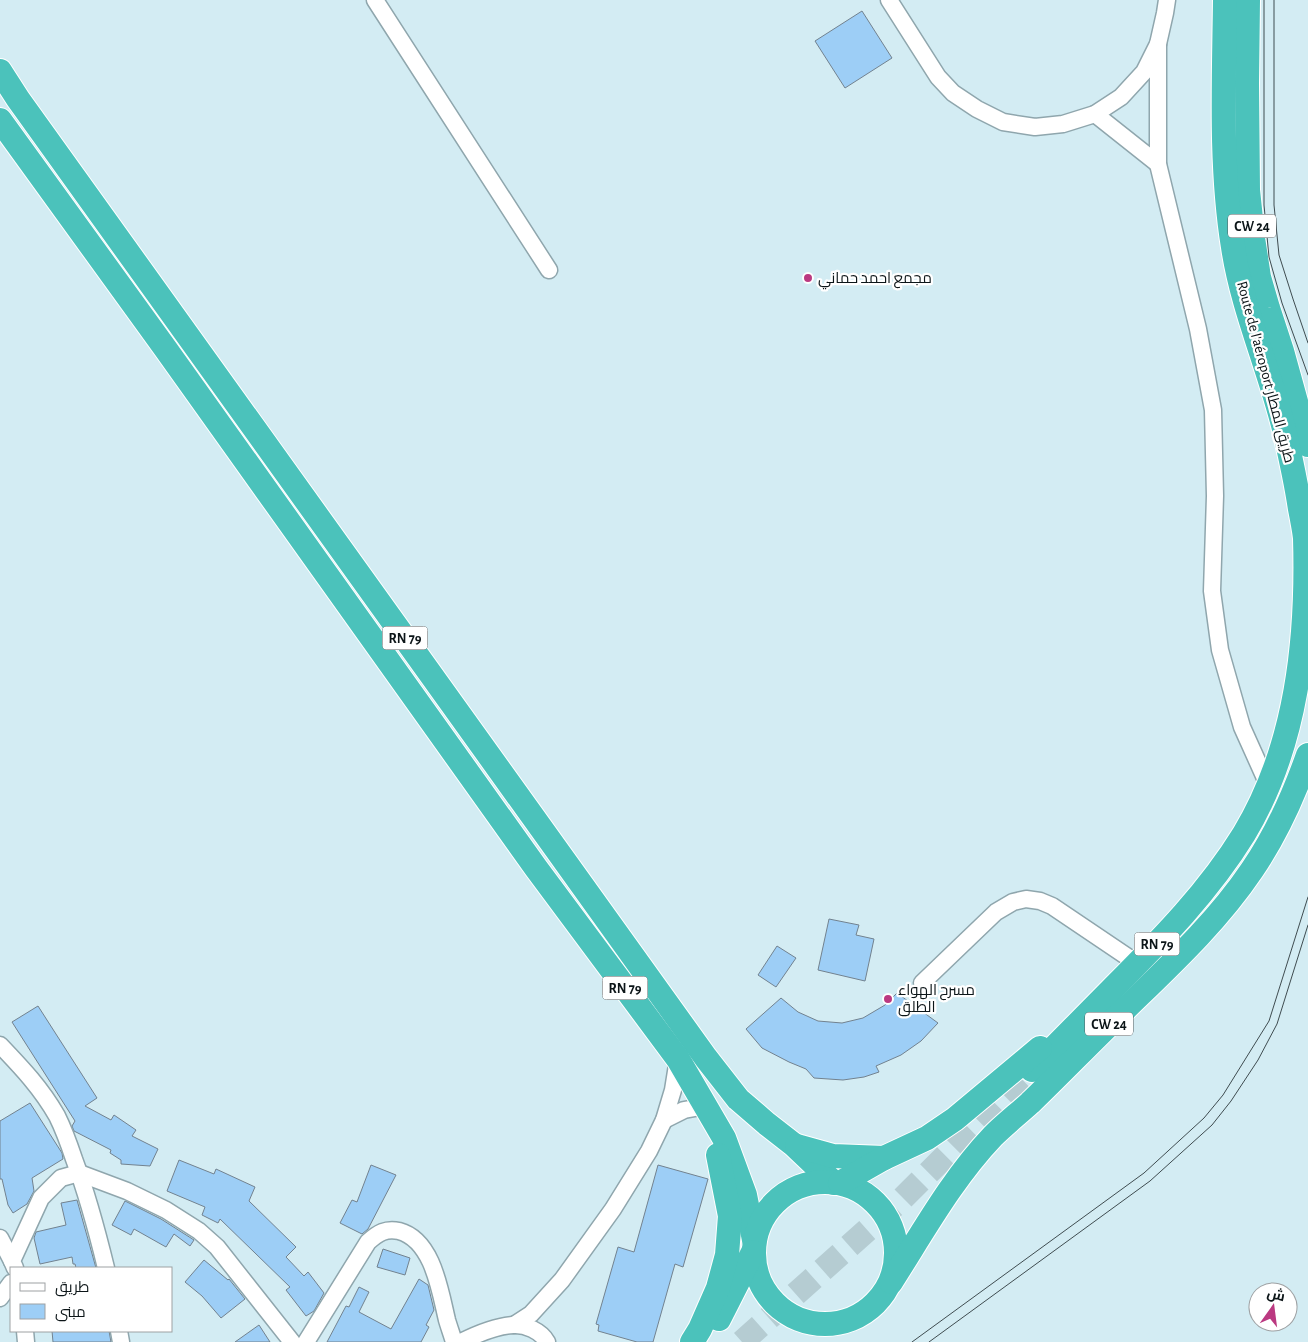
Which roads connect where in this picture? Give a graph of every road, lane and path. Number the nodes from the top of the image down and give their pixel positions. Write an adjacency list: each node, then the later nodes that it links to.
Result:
1 (375, 0): 11 (street)
2 (889, 0): 8 (street)
3 (1166, 0): 6 (street)
4 (1225, 0): 14 (highway, Route de l'aéroport طريق المطار / RN 79)
5 (1248, 0): 12 (highway, Route de l'aéroport طريق المطار / CW 24)
6 (1158, 44): 8 (street); 10 (street)
7 (0, 71): 23 (highway, RN 79)
8 (1094, 114): 10 (street)
9 (0, 120): 19 (highway, RN 79)
10 (1158, 164): 14 (street)
11 (549, 270)
12 (1308, 445)
13 (1308, 755): 31 (highway, CW 24)
14 (1268, 787): 15 (highway, Route de l'aéroport طريق المطار / RN 79)
15 (1138, 964): 16 (street); 17 (highway, Route de l'aéroport طريق المطار / RN 79)
16 (922, 983)
17 (1114, 986): 20 (highway, Route de l'aéroport طريق المطار / RN 79); 24 (highway, CW 24)
18 (0, 1045): 25 (street)
19 (678, 1059): 21 (highway, RN 79); 22 (street)
20 (1032, 1070)
21 (708, 1109): 22 (street); 28 (highway, RN 79); 41 (highway, RN 79)
22 (664, 1120): 35 (street)
23 (794, 1145): 24 (highway); 26 (highway, RN 79)
24 (884, 1158): 26 (highway, CW 24)
25 (79, 1173): 29 (street); 30 (street); 36 (street)
26 (837, 1183): 28 (highway); 31 (highway)
27 (0, 1238): 29 (street)
28 (754, 1246): 34 (highway); 42 (highway)
29 (13, 1265)
30 (106, 1267)
31 (891, 1282): 34 (highway)
32 (10, 1284): 33 (street)
33 (0, 1298)
34 (862, 1315): 43 (highway)
35 (514, 1325): 39 (street); 40 (street)
36 (292, 1342)
37 (306, 1342): 38 (street)
38 (454, 1342)
39 (461, 1342)
40 (547, 1342)
41 (692, 1342)
42 (705, 1342)
43 (829, 1342)

